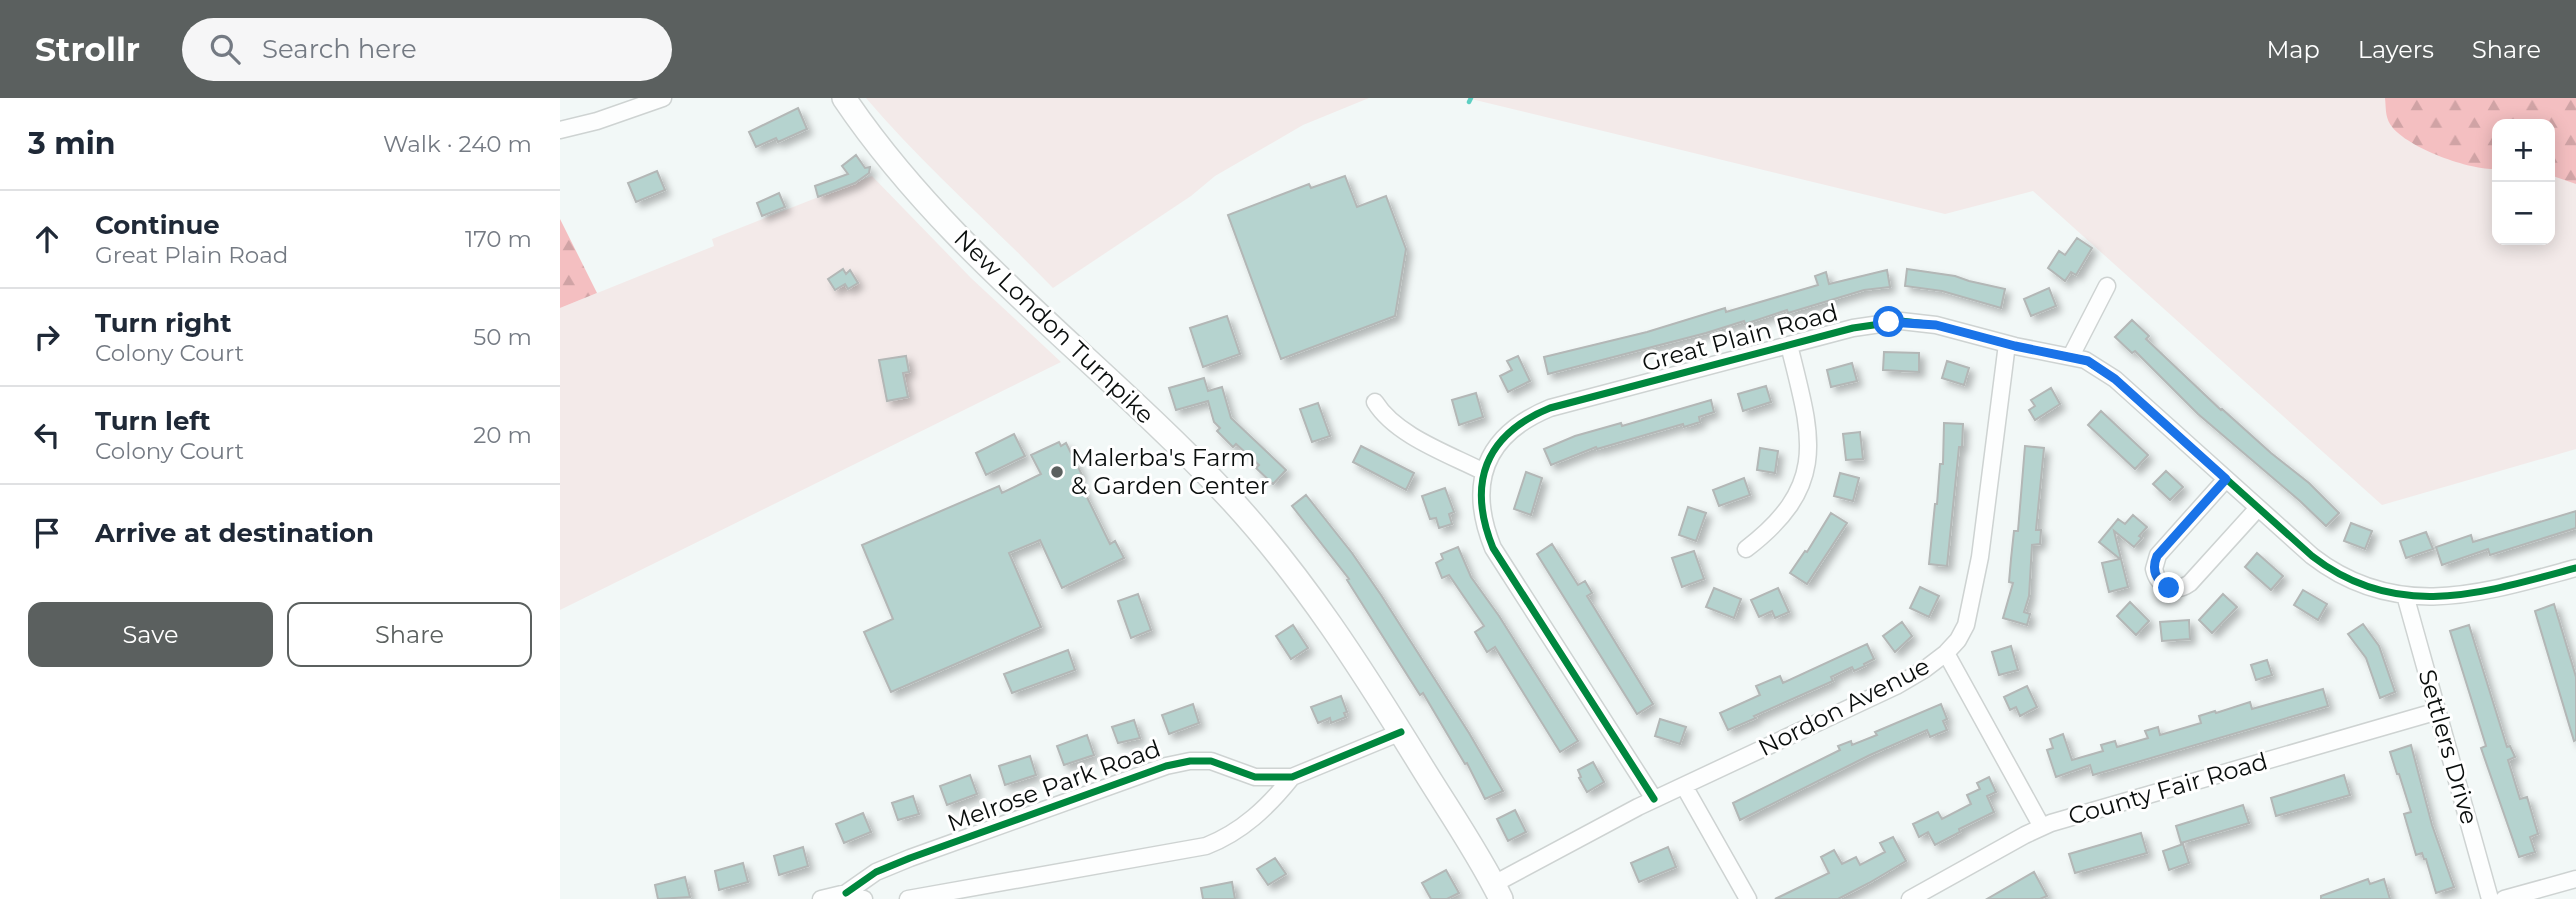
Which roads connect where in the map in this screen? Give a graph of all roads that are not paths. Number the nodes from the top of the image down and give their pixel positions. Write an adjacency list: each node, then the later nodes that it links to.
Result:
1 (663, 98): 3 (street)
2 (844, 98): 17 (main road, New London Turnpike)
3 (560, 130)
4 (2107, 286): 7 (street)
5 (2007, 344): 6 (street, Great Plain Road); 7 (street, Great Plain Road); 15 (street, Nordon Avenue)
6 (1789, 345): 9 (street, Great Plain Road); 12 (street)
7 (2071, 356): 10 (street, Great Plain Road)
8 (1375, 402): 9 (street)
9 (1484, 472): 20 (street, Great Plain Road)
10 (2226, 479): 11 (street, Great Plain Road); 11 (street)
11 (2258, 508): 14 (street, Great Plain Road)
12 (1746, 549)
13 (2576, 568): 14 (street, Great Plain Road)
14 (2405, 595): 16 (street, Settlers Drive)
15 (1946, 653): 19 (street, Nordon Avenue); 21 (street)
16 (2438, 711): 21 (street, County Fair Road); 30 (street, Settlers Drive)
17 (1401, 732): 18 (street, Melrose Park Road); 23 (main road, New London Turnpike)
18 (1292, 777): 24 (street, Melrose Park Road); 27 (street, Melrose Park Road)
19 (1684, 786): 20 (street, Nordon Avenue); 28 (street)
20 (1654, 799): 23 (street, Nordon Avenue)
21 (2042, 827): 29 (street, County Fair Road)
22 (2576, 879): 31 (street)
23 (1498, 892)
24 (846, 893): 25 (street, Melrose Park Road); 26 (street)
25 (821, 899)
26 (864, 899)
27 (908, 899)
28 (1748, 899)
29 (1910, 899)
30 (2490, 899)
31 (2504, 899)

